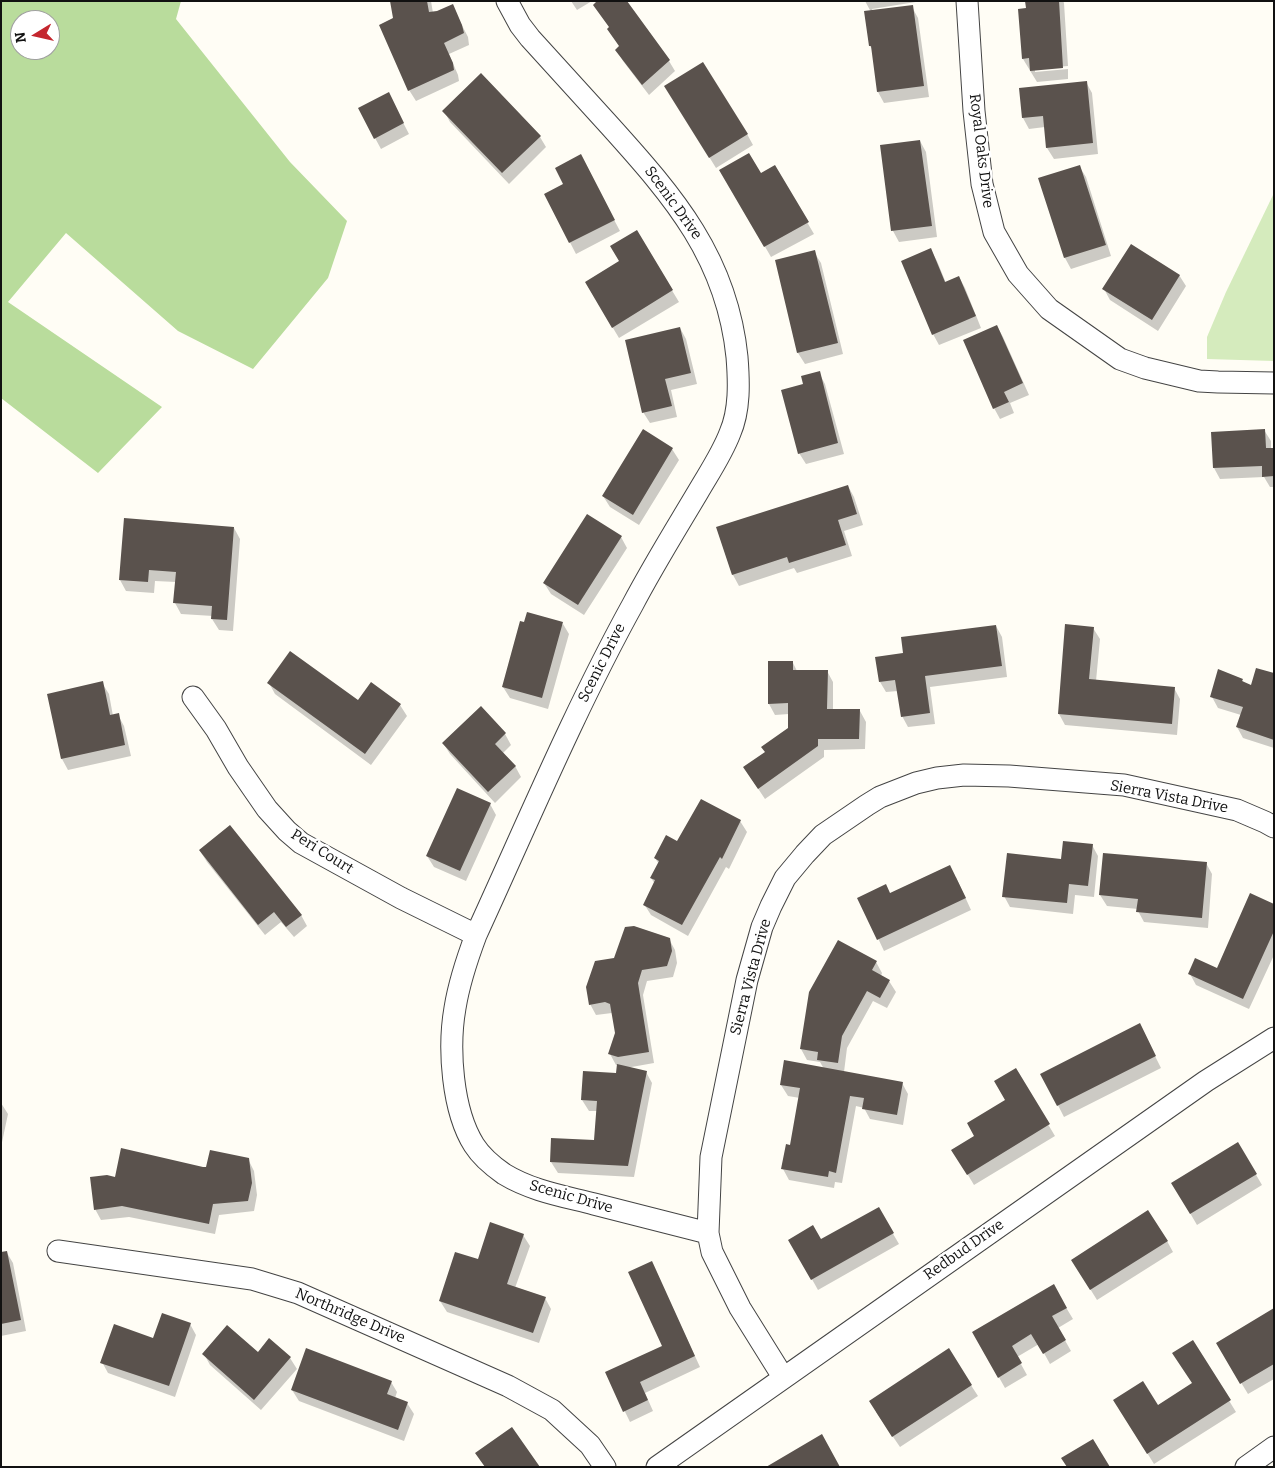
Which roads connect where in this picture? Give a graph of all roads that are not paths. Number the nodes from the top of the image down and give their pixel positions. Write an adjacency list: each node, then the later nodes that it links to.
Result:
1 (507, 1): 6 (street, Scenic Drive)
2 (967, 1): 3 (street, Royal Oaks Drive)
3 (1274, 383)
4 (193, 697): 6 (street, Peri Court)
5 (1274, 827): 8 (street, Sierra Vista Drive)
6 (476, 935): 8 (street, Scenic Drive)
7 (1274, 1038): 10 (street, Redbud Drive)
8 (708, 1233): 10 (street, Sierra Vista Drive)
9 (58, 1251): 12 (street, Northridge Drive)
10 (783, 1377): 13 (street, Redbud Drive)
11 (1274, 1447): 14 (street)
12 (605, 1467)
13 (657, 1467)
14 (1246, 1467)

